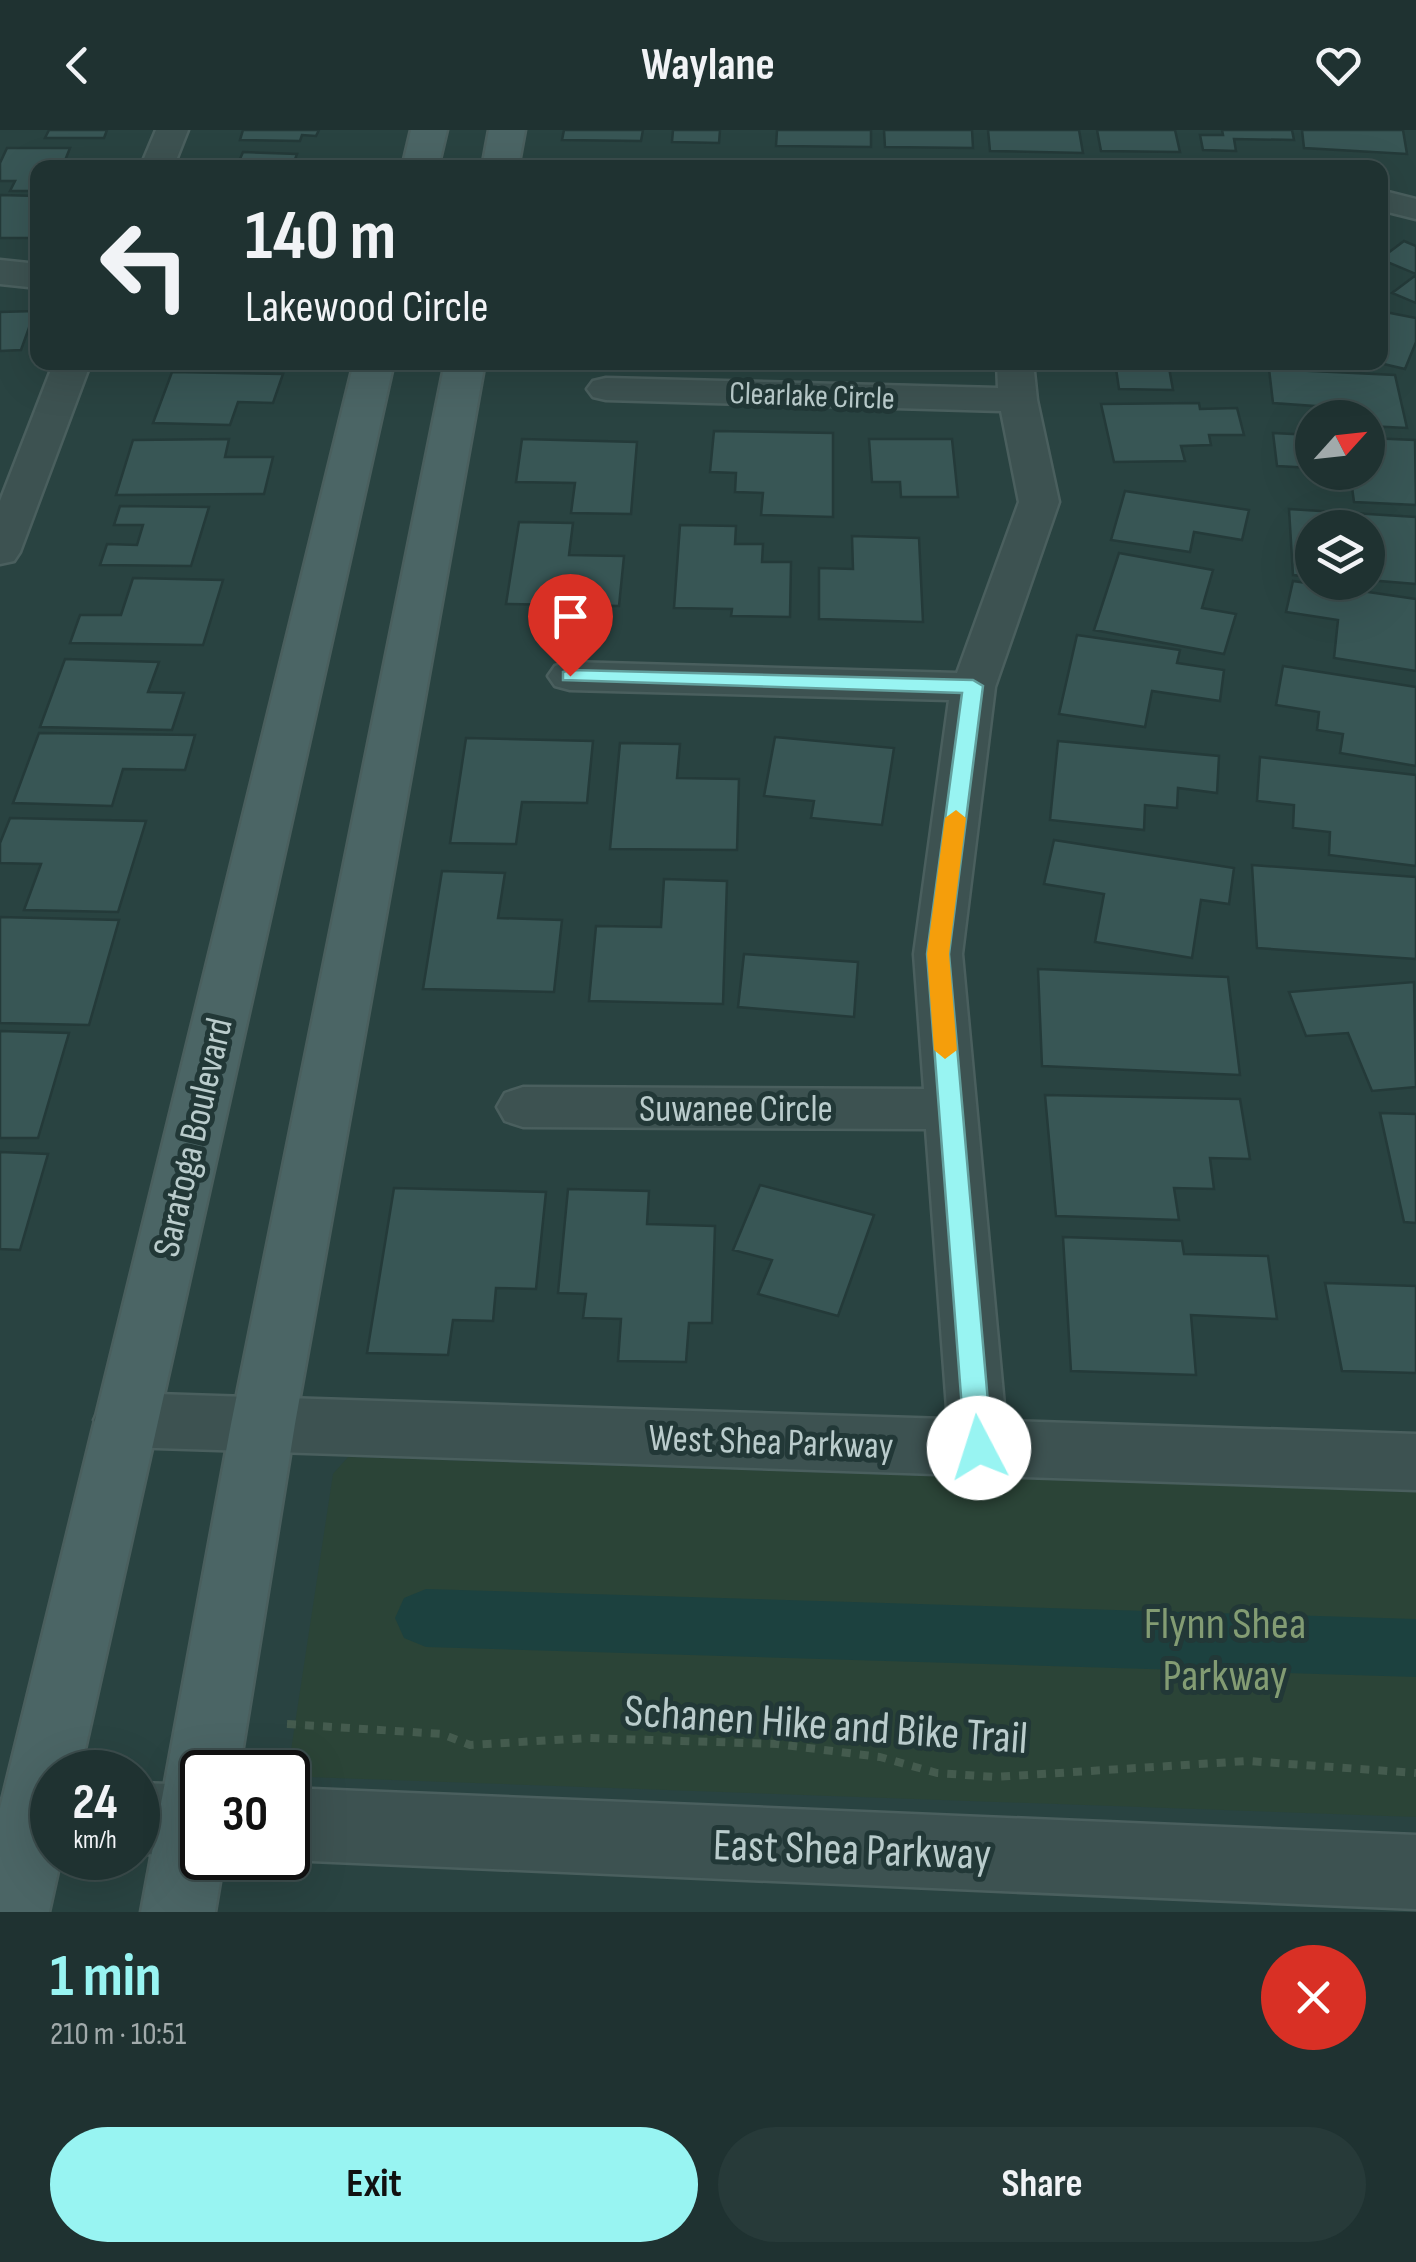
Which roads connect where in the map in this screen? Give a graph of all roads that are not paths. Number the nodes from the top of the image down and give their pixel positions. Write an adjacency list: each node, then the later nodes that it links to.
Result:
1 (172, 130): 4 (street)
2 (429, 130): 5 (main road)
3 (507, 130): 6 (main road)
4 (159, 160)
5 (422, 160)
6 (501, 160)
7 (1388, 202): 8 (street)
8 (1416, 210)
9 (0, 272): 10 (street)
10 (30, 275)
11 (70, 370): 16 (street)
12 (372, 370): 21 (main road, Saratoga Boulevard)
13 (463, 370): 22 (main road)
14 (1016, 381): 15 (street, Clearlake Circle); 18 (street)
15 (606, 389)
16 (0, 552)
17 (570, 676): 18 (street)
18 (973, 686): 20 (street)
19 (523, 1107): 20 (street, Suwanee Circle)
20 (950, 1108): 23 (street)
21 (126, 1420): 22 (street, West Shea Parkway); 25 (main road, Saratoga Boulevard)
22 (263, 1424): 23 (street, West Shea Parkway); 26 (main road)
23 (979, 1448): 24 (street, West Shea Parkway)
24 (1416, 1462)
25 (57, 1750)
26 (198, 1750)
27 (310, 1825): 29 (street, East Shea Parkway)
28 (30, 1858): 31 (main road, Saratoga Boulevard)
29 (1416, 1872)
30 (181, 1880): 32 (main road)
31 (12, 1912)
32 (178, 1912)

